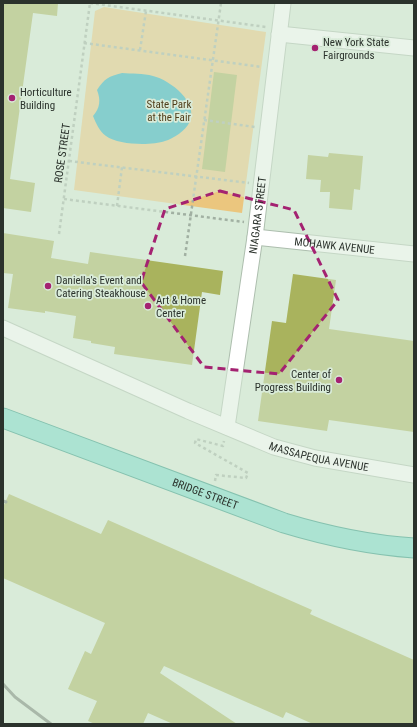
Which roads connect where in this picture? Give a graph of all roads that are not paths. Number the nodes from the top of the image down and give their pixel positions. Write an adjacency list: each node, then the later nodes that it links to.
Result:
1 (282, 3): 2 (lane, NIAGARA STREET)
2 (279, 31): 3 (lane); 4 (lane, NIAGARA STREET)
3 (414, 48)
4 (255, 230): 5 (lane, MOHAWK AVENUE); 8 (lane, NIAGARA STREET)
5 (414, 254)
6 (3, 328): 8 (lane, MASSAPEQUA AVENUE)
7 (3, 418): 10 (main road, BRIDGE STREET)
8 (227, 427): 9 (lane, MASSAPEQUA AVENUE)
9 (414, 475)
10 (414, 548)

